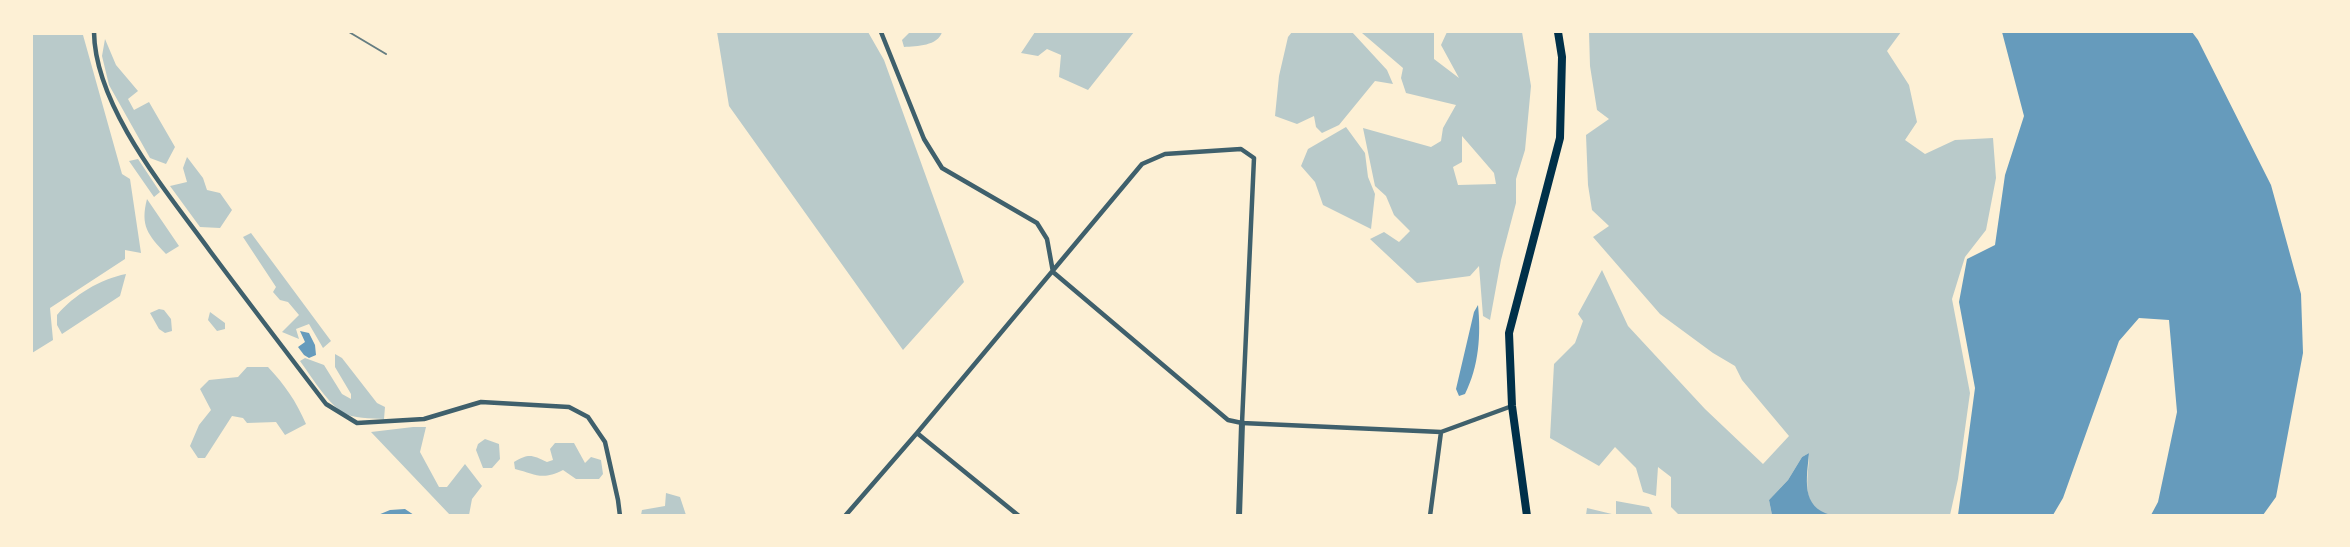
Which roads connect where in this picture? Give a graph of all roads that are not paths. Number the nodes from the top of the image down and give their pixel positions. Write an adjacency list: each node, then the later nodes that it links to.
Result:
1 (94, 32): 10 (street)
2 (880, 32): 4 (street)
3 (1558, 32): 5 (main road)
4 (1053, 272): 6 (street); 6 (street); 8 (street)
5 (1512, 405): 7 (street); 14 (main road)
6 (1242, 423): 7 (street); 12 (street)
7 (1440, 432): 13 (street)
8 (917, 433): 9 (street); 11 (street)
9 (848, 515)
10 (620, 516)
11 (1019, 516)
12 (1239, 516)
13 (1430, 516)
14 (1527, 516)

